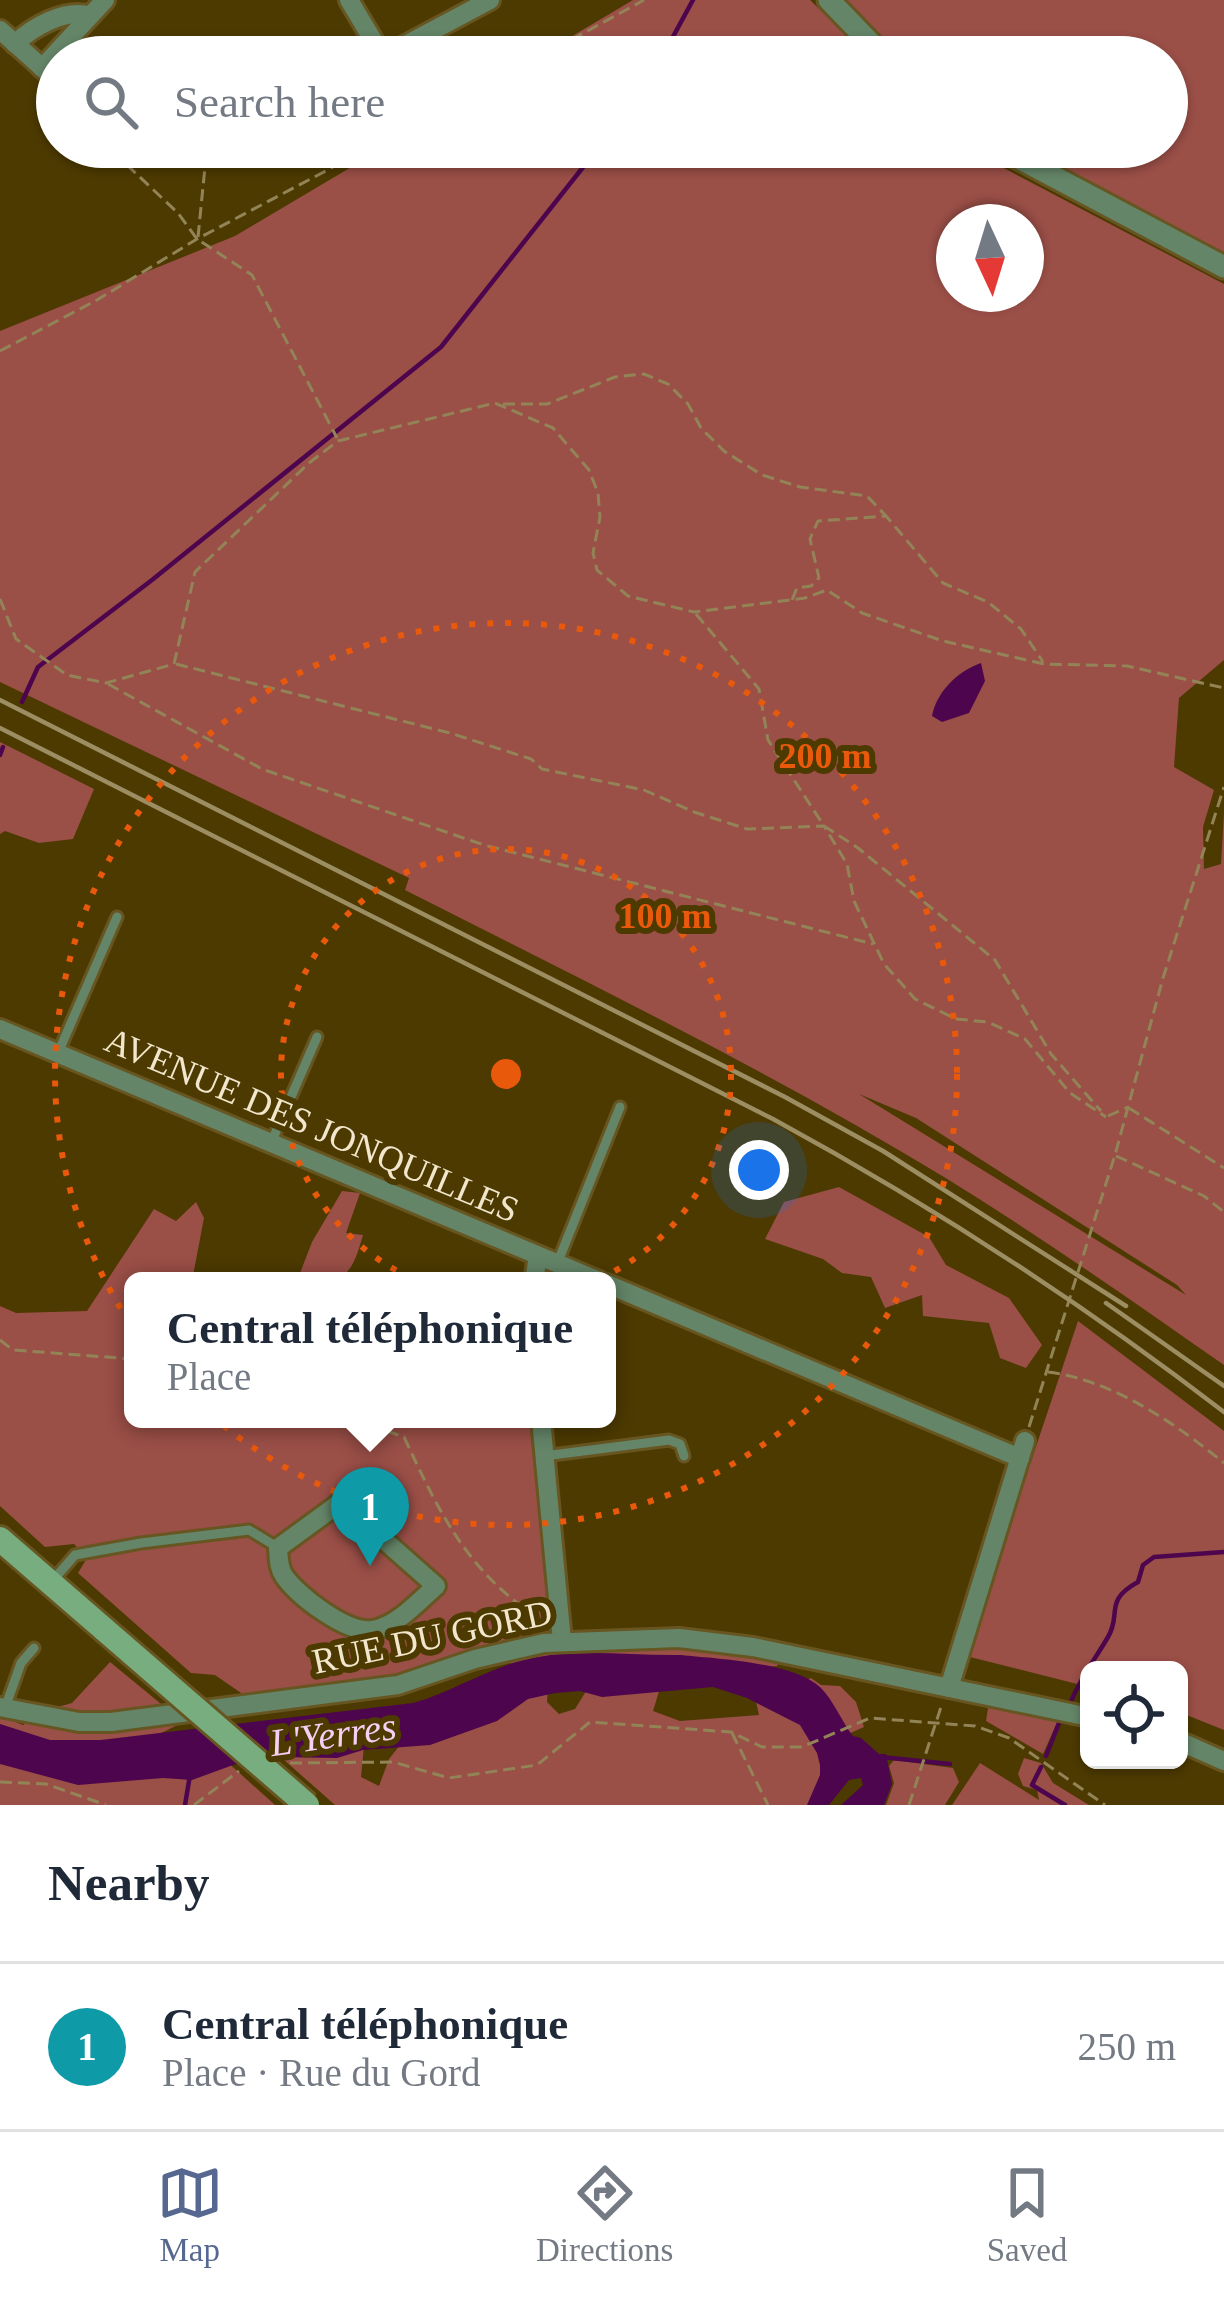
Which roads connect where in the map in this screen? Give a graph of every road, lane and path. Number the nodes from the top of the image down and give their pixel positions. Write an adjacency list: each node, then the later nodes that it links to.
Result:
1 (105, 0): 6 (street)
2 (349, 0): 8 (street)
3 (490, 0): 9 (street)
4 (644, 0): 10 (path)
5 (829, 0): 11 (street)
6 (90, 16): 7 (street); 12 (street)
7 (76, 36)
8 (370, 36)
9 (422, 36)
10 (578, 36)
11 (864, 36)
12 (8, 38): 13 (street)
13 (36, 62)
14 (130, 168): 18 (path)
15 (205, 168): 18 (path)
16 (331, 168): 18 (path)
17 (1038, 168): 19 (street)
18 (197, 239): 20 (path); 22 (path)
19 (1224, 267)
20 (0, 351)
21 (495, 403): 22 (path); 23 (path); 26 (path)
22 (338, 441): 27 (path)
23 (886, 516): 25 (path); 28 (path)
24 (0, 598): 29 (path)
25 (793, 600): 26 (path); 28 (path)
26 (694, 612): 32 (path)
27 (174, 664): 29 (path); 32 (path)
28 (1044, 664): 30 (path)
29 (106, 683): 34 (path)
30 (1224, 688)
31 (1224, 787): 39 (path)
32 (824, 826): 34 (path); 40 (path)
33 (117, 917): 37 (lane)
34 (875, 945): 40 (path)
35 (0, 1029): 37 (street, AVENUE DES JONQUILLES)
36 (316, 1037): 41 (lane)
37 (58, 1053): 41 (street, AVENUE DES JONQUILLES)
38 (620, 1107): 45 (lane)
39 (1128, 1107): 40 (path); 42 (path); 43 (path)
40 (1106, 1117)
41 (271, 1143): 45 (street, AVENUE DES JONQUILLES)
42 (1114, 1155): 44 (path); 51 (path)
43 (1224, 1168)
44 (1224, 1212)
45 (547, 1260): 46 (street); 47 (street, AVENUE DES JONQUILLES)
46 (540, 1272)
47 (576, 1272)
48 (616, 1289): 54 (street)
49 (0, 1340): 50 (path)
50 (124, 1358)
51 (1046, 1372): 54 (path); 57 (path)
52 (378, 1428): 62 (path)
53 (542, 1428): 55 (street)
54 (1023, 1449): 64 (street)
55 (544, 1456): 56 (lane); 62 (street)
56 (684, 1456)
57 (1224, 1463)
58 (2, 1524): 59 (lane)
59 (6, 1544): 61 (main road)
60 (278, 1548): 60 (street); 61 (lane)
61 (51, 1584): 76 (main road, bridge)
62 (562, 1638): 64 (street, RUE DU GORD); 65 (street, RUE DU GORD)
63 (34, 1648): 65 (lane)
64 (949, 1688): 66 (street, RUE DU GORD); 67 (path)
65 (2, 1707)
66 (1080, 1716)
67 (932, 1724): 68 (path); 78 (path); 79 (path)
68 (731, 1732): 70 (path); 77 (path)
69 (1188, 1745): 71 (street)
70 (308, 1760)
71 (1224, 1761)
72 (234, 1772): 75 (path)
73 (0, 1782): 74 (path)
74 (106, 1805)
75 (195, 1805)
76 (307, 1805)
77 (768, 1805)
78 (909, 1805)
79 (1105, 1805)

